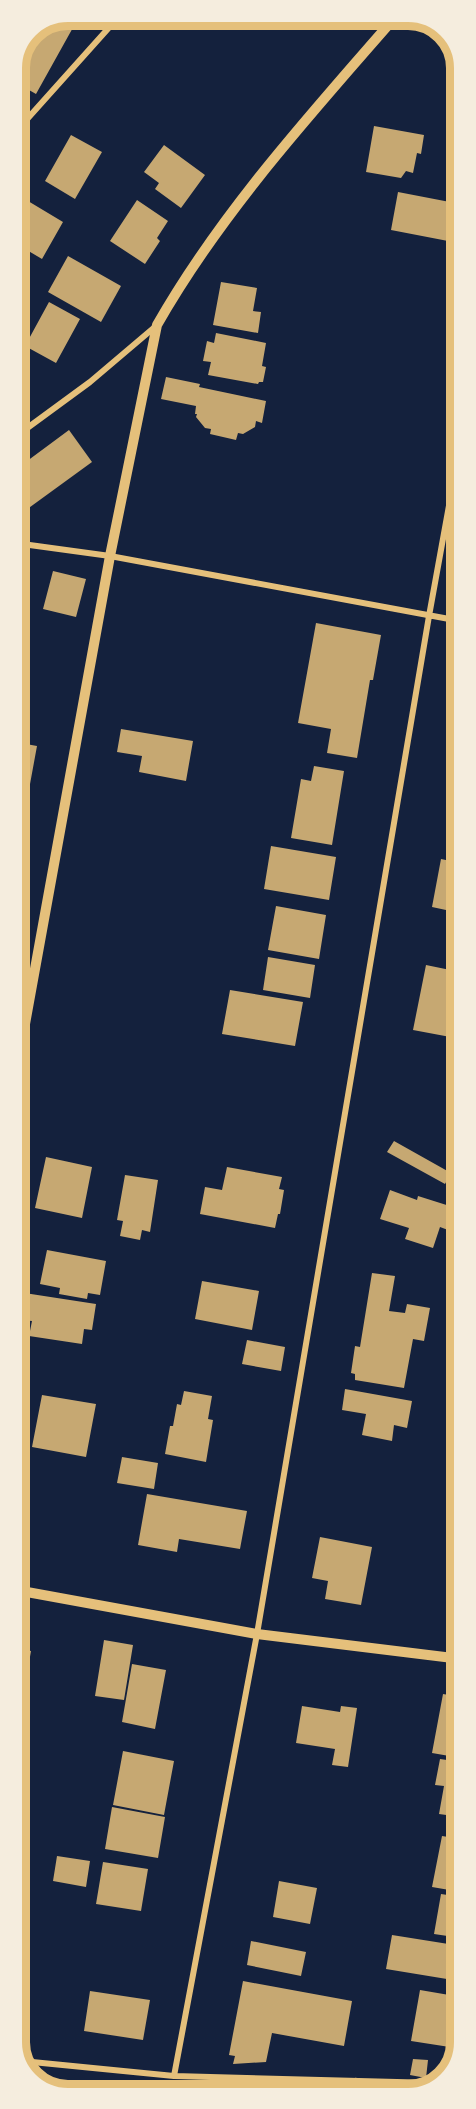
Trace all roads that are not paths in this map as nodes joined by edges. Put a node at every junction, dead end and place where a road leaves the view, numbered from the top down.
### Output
1 (111, 25) edge
2 (388, 26) edge
3 (25, 117) edge
4 (157, 325) junction
5 (25, 430) edge
6 (450, 500) edge
7 (25, 544) edge
8 (111, 556) junction
9 (429, 616) junction
10 (450, 619) edge
11 (25, 1025) edge
12 (25, 1592) edge
13 (257, 1634) junction
14 (450, 1658) edge
15 (31, 2062) edge
16 (174, 2076) junction
17 (356, 2081) junction
18 (417, 2083) edge
19 (354, 2084) edge

1 - 3 street
2 - 4 street
4 - 5 street
4 - 8 street
6 - 9 street
7 - 8 street
8 - 9 street
8 - 11 street
9 - 10 street
9 - 13 street
12 - 13 street
13 - 14 street
13 - 16 street
15 - 16 street
16 - 17 street
17 - 18 street
17 - 19 street

